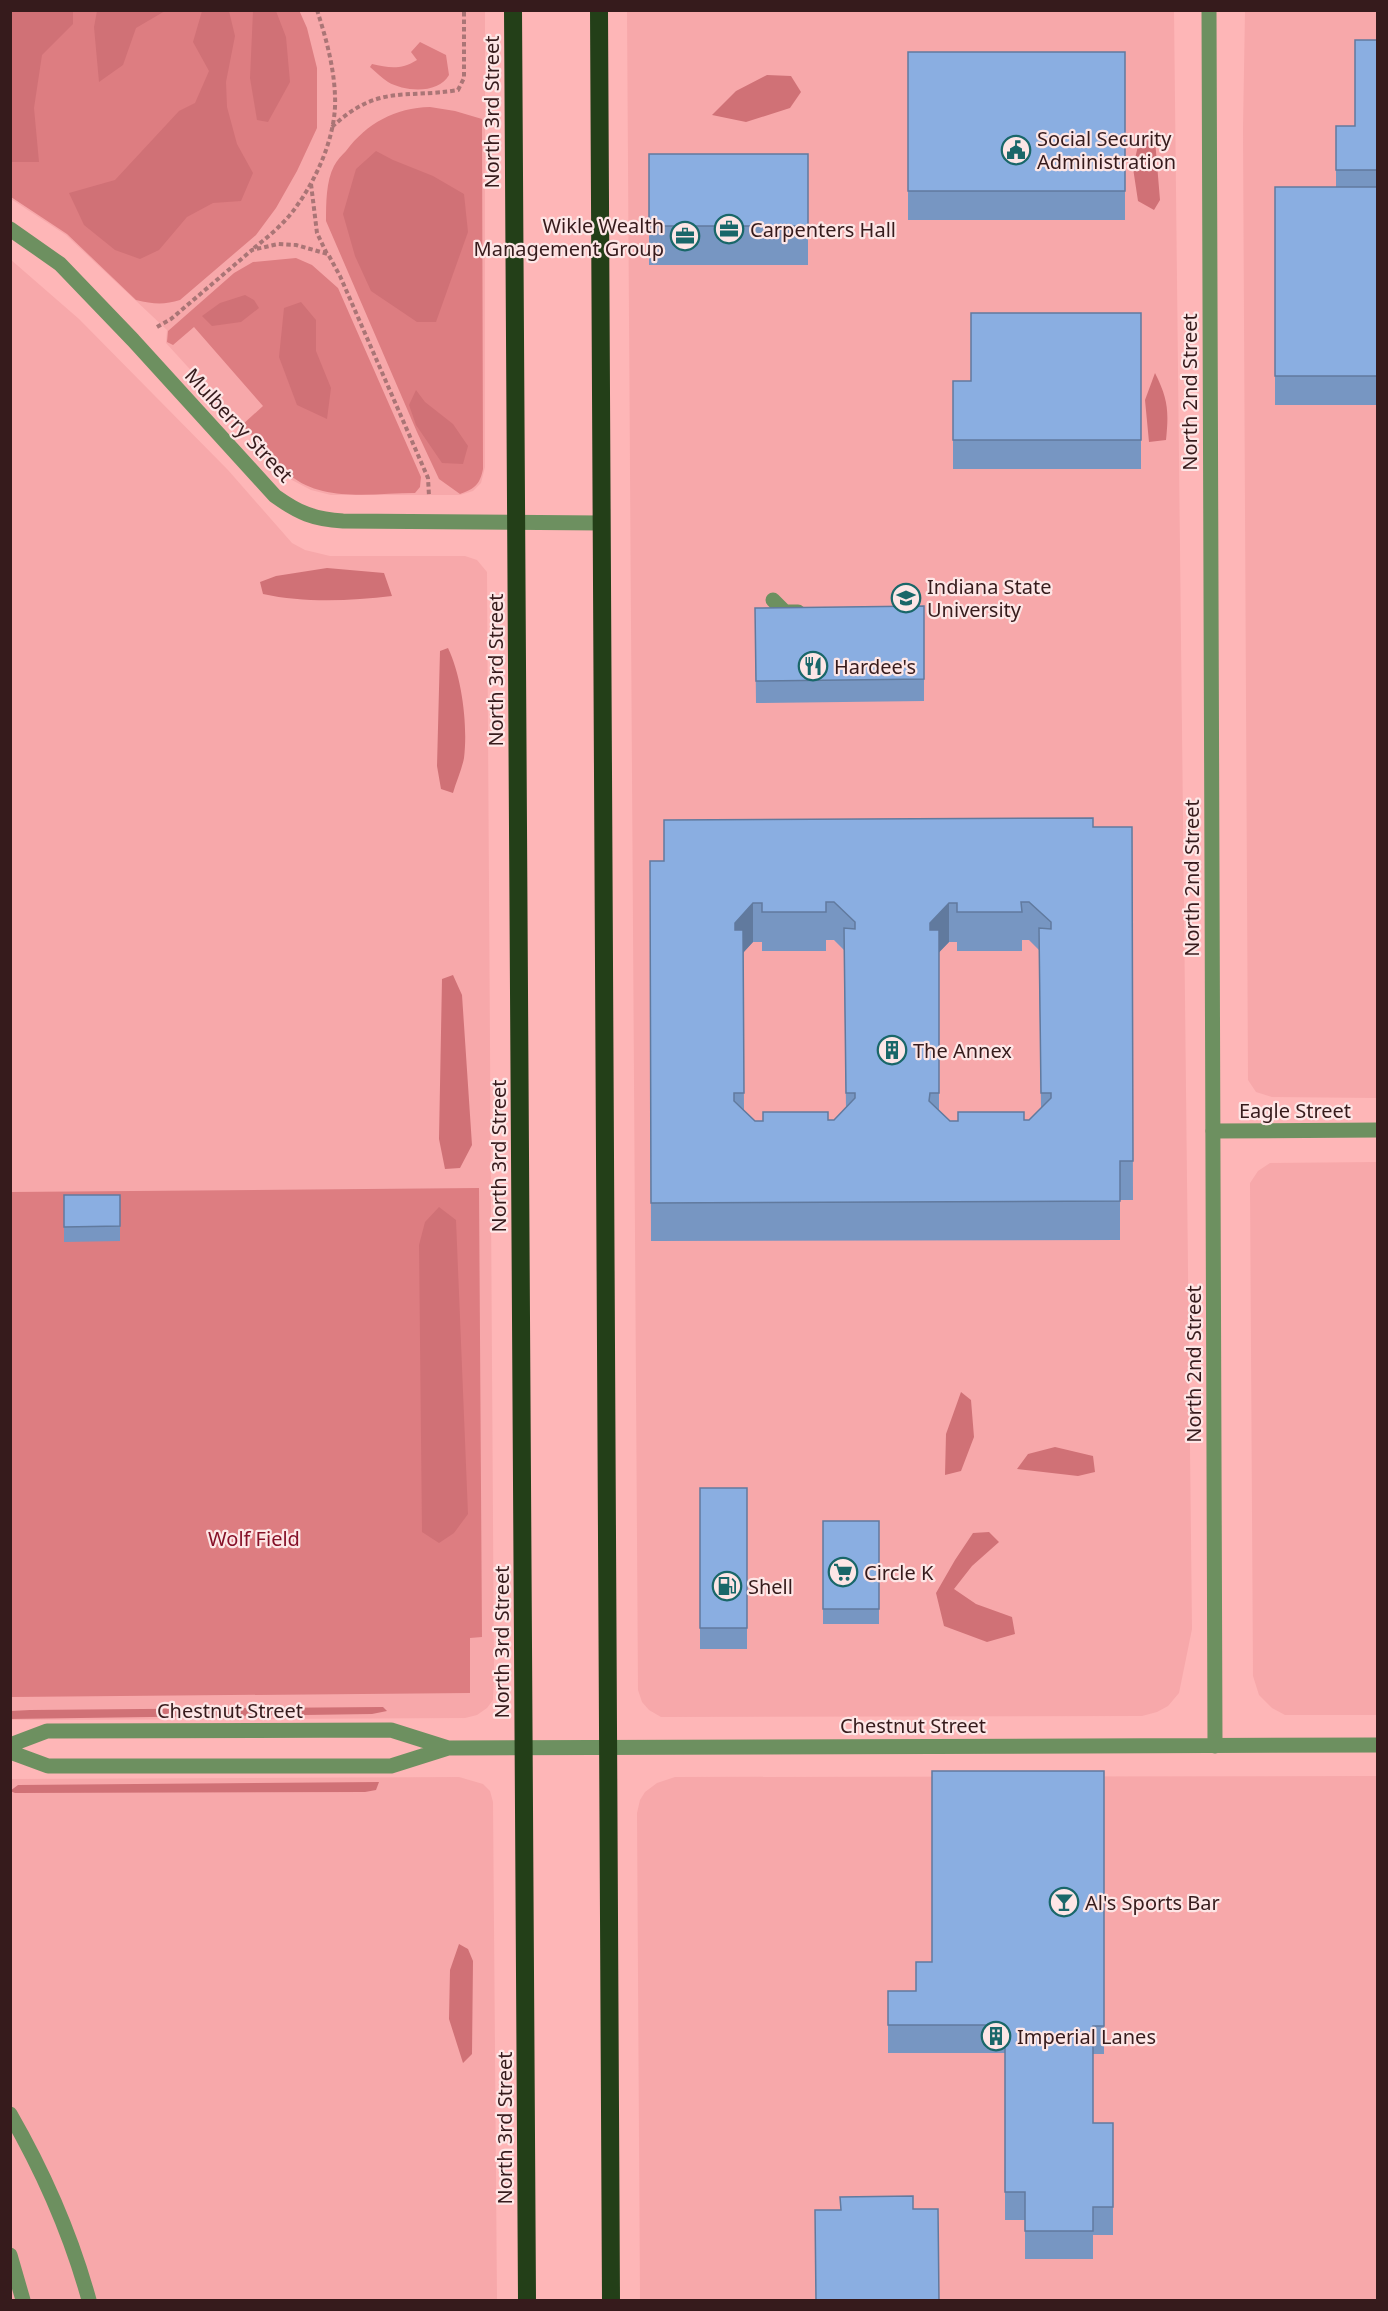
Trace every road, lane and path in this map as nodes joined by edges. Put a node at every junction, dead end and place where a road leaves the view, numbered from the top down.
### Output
1 (317, 10) edge
2 (464, 10) edge
3 (513, 10) edge
4 (599, 10) edge
5 (1209, 10) edge
6 (332, 127) junction
7 (311, 184) junction
8 (10, 229) edge
9 (252, 249) junction
10 (328, 254) junction
11 (133, 340) junction
12 (430, 522) junction
13 (516, 523) junction
14 (601, 523) junction
15 (773, 600) dead end
16 (808, 612) edge
17 (1377, 1130) edge
18 (1213, 1131) junction
19 (10, 1745) edge
20 (1377, 1745) edge
21 (1215, 1746) junction
22 (608, 1747) junction
23 (448, 1748) junction
24 (524, 1748) junction
25 (10, 1752) edge
26 (10, 2114) edge
27 (10, 2255) edge
28 (23, 2301) edge
29 (89, 2301) edge
30 (528, 2301) edge
31 (611, 2301) edge

1 - 6 path
2 - 6 path
3 - 13 highway, North 3rd Street
4 - 14 highway
5 - 18 street, North 2nd Street
6 - 7 path
7 - 9 path
7 - 10 path
8 - 11 street, Mulberry Street
9 - 10 path
9 - 11 path
10 - 12 path
11 - 12 street, Mulberry Street
12 - 13 street, Mulberry Street
13 - 14 street, Mulberry Street
13 - 24 highway, North 3rd Street
14 - 22 highway
15 - 16 street
17 - 18 street, Eagle Street
18 - 21 street, North 2nd Street
19 - 23 street, Chestnut Street
20 - 21 street, Chestnut Street
21 - 22 street, Chestnut Street
22 - 24 street, Chestnut Street
22 - 31 highway
23 - 24 street, Chestnut Street
23 - 25 street, Chestnut Street
24 - 30 highway, North 3rd Street
26 - 29 street
27 - 28 street

